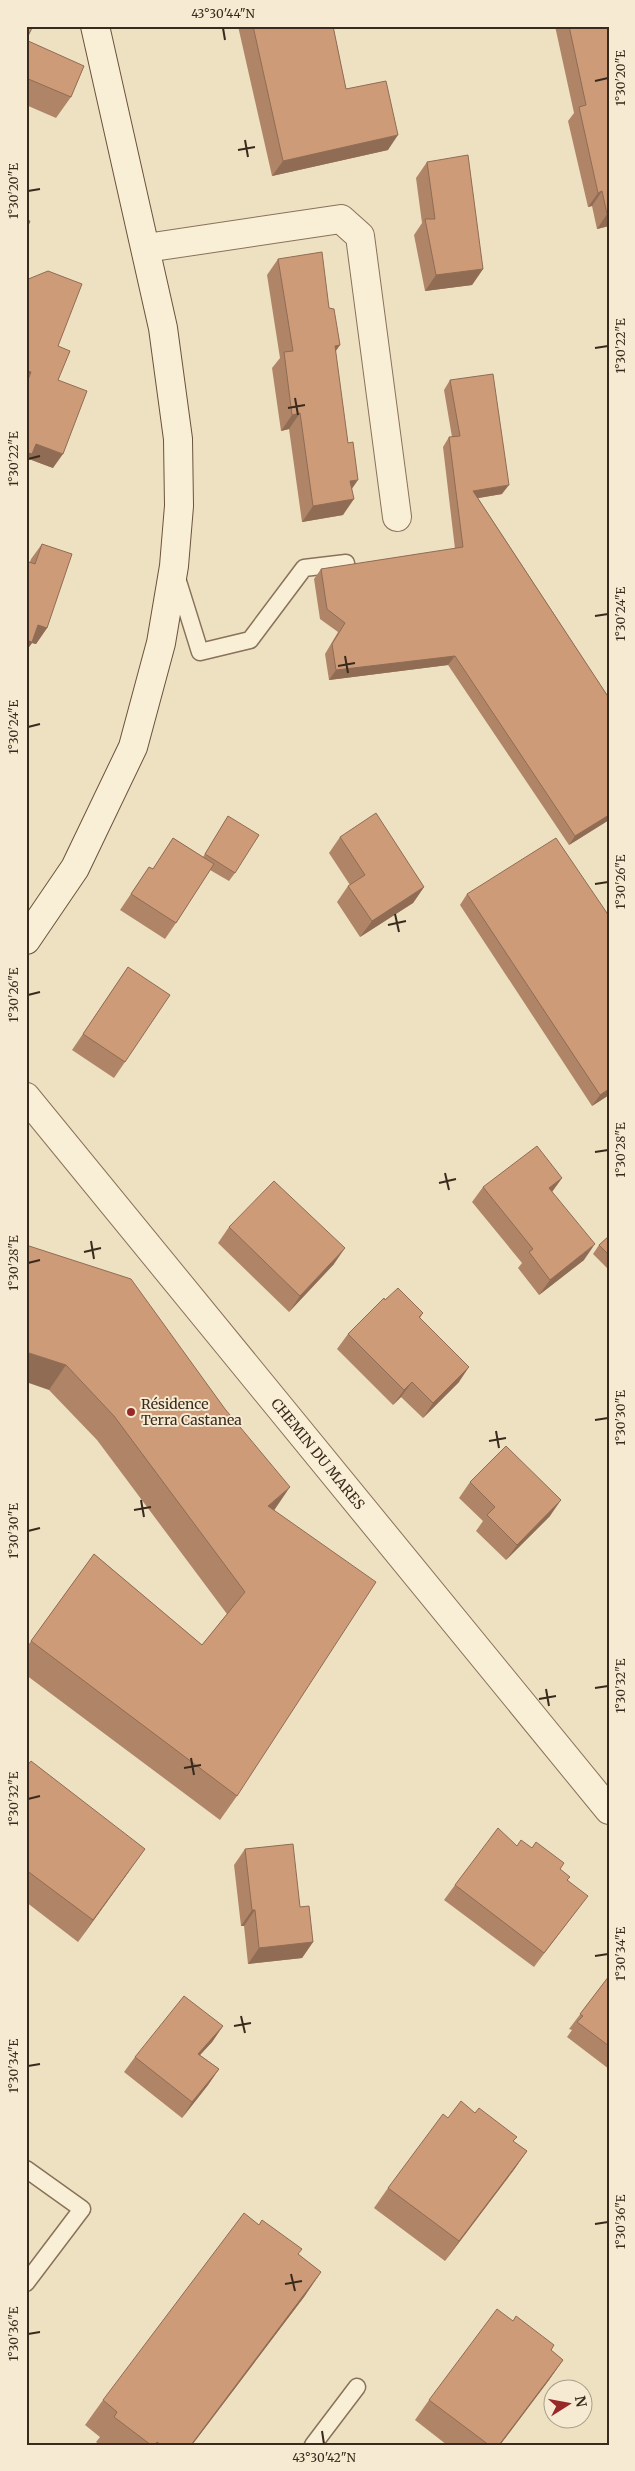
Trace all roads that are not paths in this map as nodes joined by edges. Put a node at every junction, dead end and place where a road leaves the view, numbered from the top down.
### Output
1 (95, 26) edge
2 (146, 248) junction
3 (397, 517) dead end
4 (346, 563) edge
5 (174, 566) junction
6 (26, 940) edge
7 (26, 1097) edge
8 (609, 1810) edge
9 (26, 2169) edge
10 (26, 2283) edge
11 (357, 2387) dead end
12 (313, 2445) edge

1 - 2 street
2 - 3 street
2 - 5 street
4 - 5 lane
5 - 6 street
7 - 8 street, CHEMIN DU MARES
9 - 10 lane
11 - 12 lane

